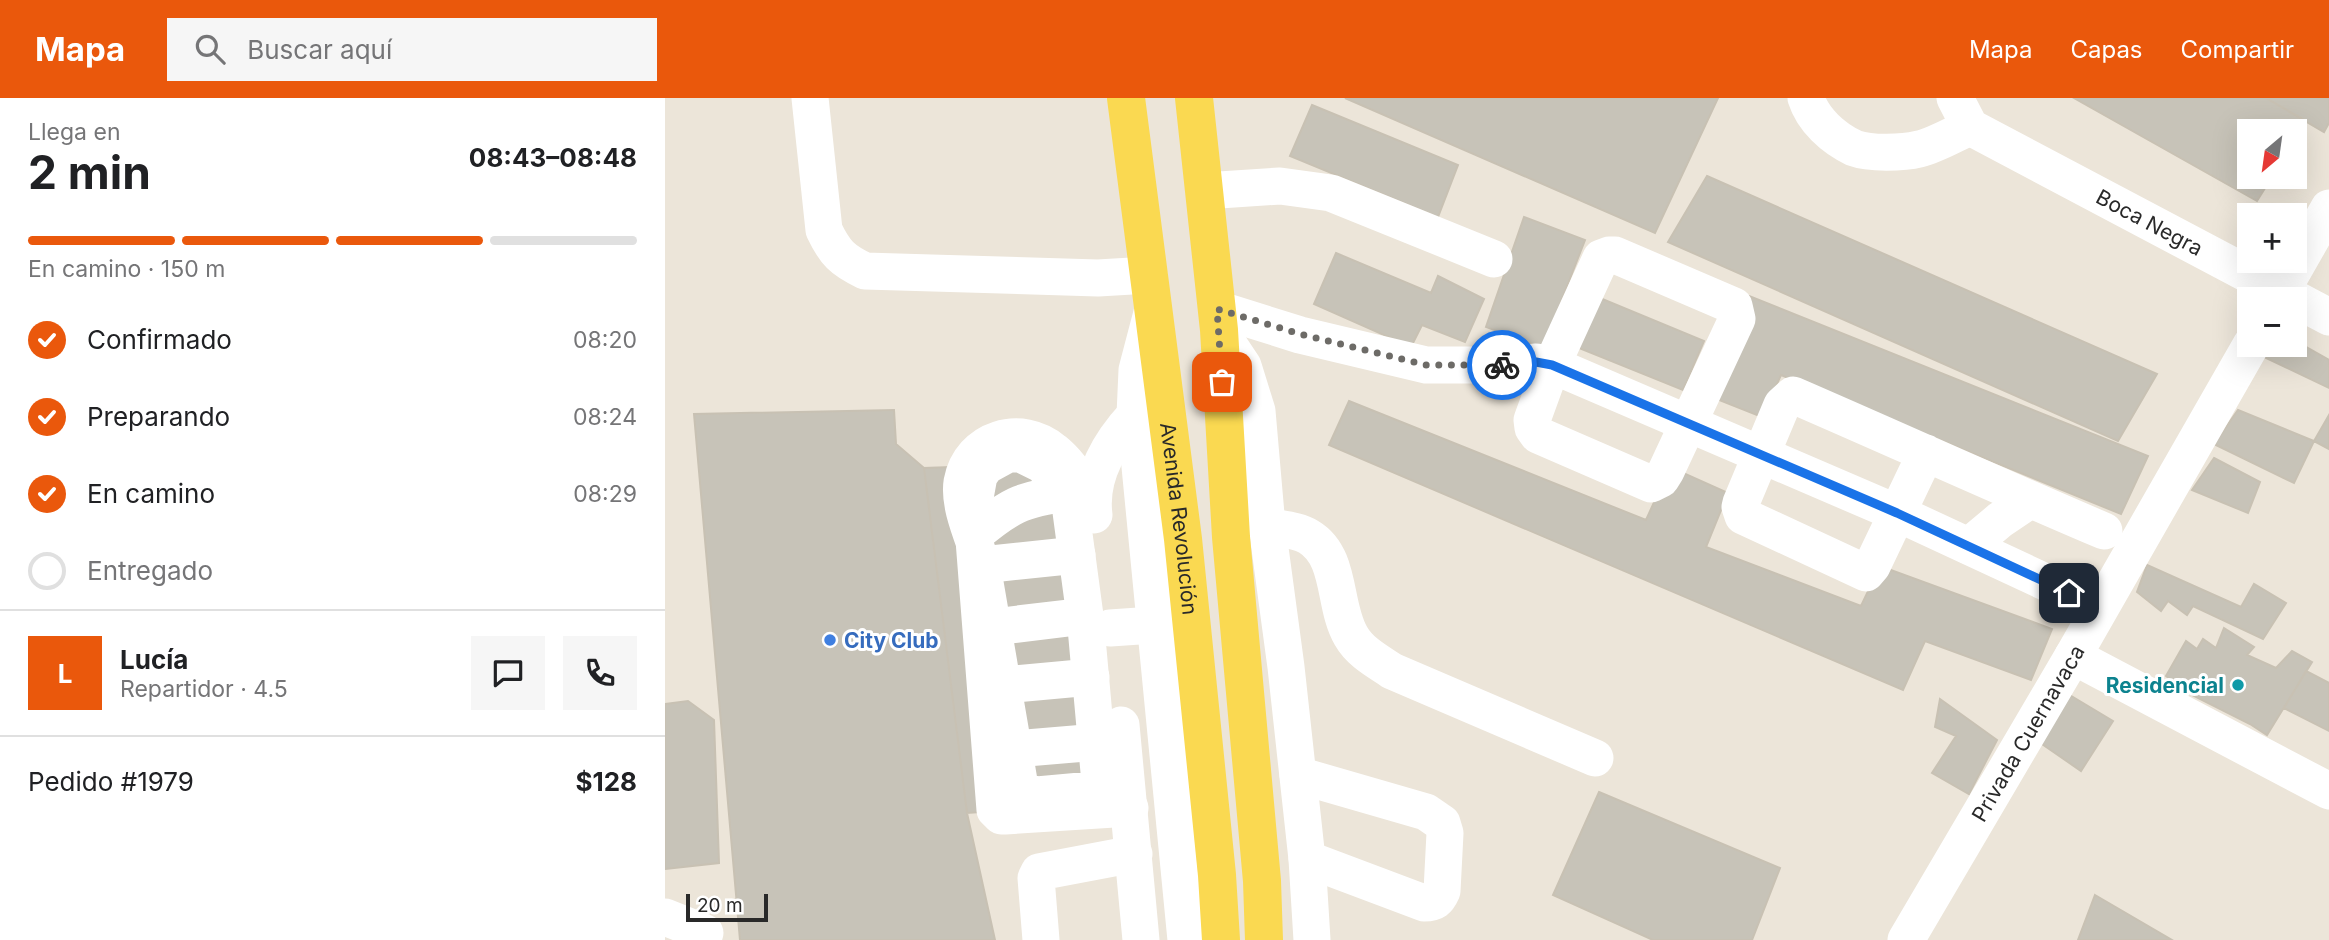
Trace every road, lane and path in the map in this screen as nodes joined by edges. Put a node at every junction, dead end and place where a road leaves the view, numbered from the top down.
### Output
1 (810, 98) edge
2 (1126, 98) edge
3 (1194, 98) edge
4 (1806, 98) edge
5 (1962, 113) edge
6 (1205, 191) junction
7 (2329, 208) edge
8 (1493, 259) dead end
9 (2265, 287) edge
10 (2284, 287) edge
11 (1151, 291) junction
12 (2307, 307) edge
13 (2329, 317) edge
14 (1218, 319) junction
15 (2244, 357) edge
16 (1552, 365) junction
17 (1135, 415) junction
18 (1688, 422) junction
19 (1926, 453) junction
20 (1762, 455) junction
21 (1079, 490) junction
22 (2030, 500) junction
23 (1897, 513) junction
24 (1267, 526) junction
25 (2104, 531) dead end
26 (976, 538) junction
27 (1969, 547) junction
28 (1077, 555) junction
29 (2069, 593) dead end
30 (1097, 622) junction
31 (1154, 625) junction
32 (993, 627) junction
33 (2073, 656) junction
34 (1091, 677) junction
35 (1003, 685) junction
36 (1098, 742) junction
37 (1014, 748) junction
38 (1594, 758) dead end
39 (1298, 775) junction
40 (2329, 791) edge
41 (1130, 808) junction
42 (1134, 854) junction
43 (1307, 859) junction
44 (665, 917) edge
45 (705, 933) dead end
46 (1041, 940) edge
47 (1141, 940) edge
48 (1186, 940) edge
49 (1221, 940) edge
50 (1264, 940) edge
51 (1312, 940) edge
52 (1906, 940) edge

1 - 11 street
2 - 11 main road, Avenida Revolución
3 - 6 main road
4 - 5 street, Boca Negra
5 - 9 street, Boca Negra
6 - 8 street
6 - 14 main road
7 - 10 street
11 - 17 street
11 - 49 main road, Avenida Revolución
12 - 13 street, Boca Negra
14 - 16 street
14 - 24 street
14 - 50 main road
15 - 33 street, Privada Cuernavaca
16 - 18 street
16 - 18 street
16 - 18 street
17 - 21 street
17 - 31 street
18 - 20 street
19 - 20 street
19 - 22 street
19 - 23 street
20 - 23 street
20 - 23 street
21 - 26 street
21 - 26 street
21 - 28 street
21 - 30 street
22 - 25 street
22 - 27 street
23 - 27 street
24 - 38 street
24 - 39 street
26 - 28 street
26 - 32 street
26 - 41 street
27 - 29 street
28 - 30 street
30 - 31 street
30 - 32 street
30 - 34 street
30 - 41 street
31 - 48 street
32 - 35 street
33 - 40 street
33 - 52 street, Privada Cuernavaca
34 - 35 street
34 - 36 street
35 - 37 street
36 - 37 street
36 - 37 street
39 - 43 street
39 - 43 street
41 - 42 street
42 - 46 street
42 - 47 street
43 - 51 street
44 - 45 street

